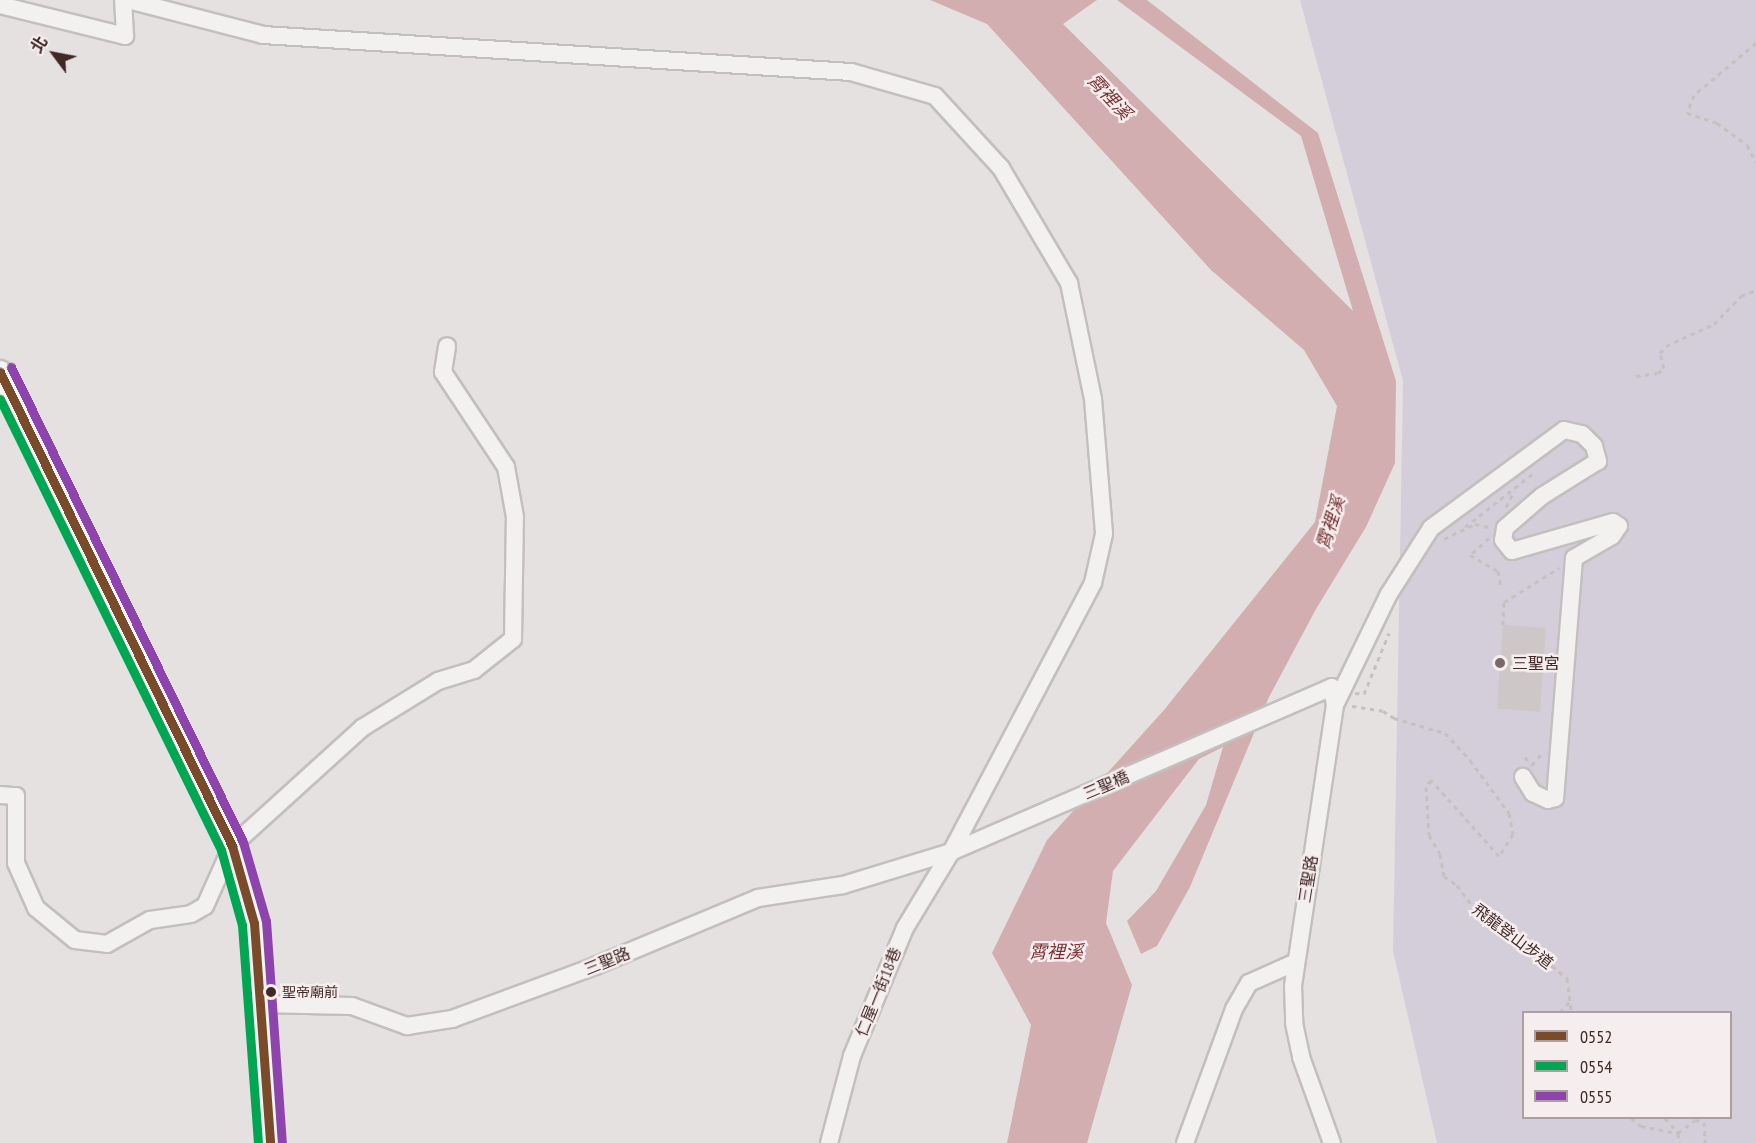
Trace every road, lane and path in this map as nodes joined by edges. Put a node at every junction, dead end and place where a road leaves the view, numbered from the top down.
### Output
1 (123, 0) edge
2 (128, 0) edge
3 (0, 5) edge
4 (1756, 43) edge
5 (1756, 162) edge
6 (1756, 290) edge
7 (447, 346) dead end
8 (0, 372) edge
9 (1636, 376) dead end
10 (1437, 544) dead end
11 (1574, 558) junction
12 (1501, 588) dead end
13 (1393, 623) dead end
14 (1503, 625) dead end
15 (1341, 695) junction
16 (1523, 777) dead end
17 (0, 795) edge
18 (232, 846) junction
19 (951, 852) junction
20 (1294, 963) junction
21 (1570, 1001) junction
22 (260, 1004) junction
23 (1561, 1011) edge
24 (1571, 1011) edge
25 (1632, 1119) edge
26 (1666, 1119) edge
27 (1678, 1133) junction
28 (270, 1143) edge
29 (829, 1143) edge
30 (1185, 1143) edge
31 (1332, 1143) edge
32 (1679, 1143) edge
33 (1704, 1143) edge

1 - 3 street
2 - 19 street, 仁屋一街18巷
4 - 5 path
6 - 9 path
7 - 18 street
8 - 18 main road
10 - 12 path
11 - 14 path
11 - 15 street, 三聖路
11 - 16 street
13 - 15 path
15 - 19 street, 三聖橋
15 - 20 street, 三聖路
15 - 21 path, 飛龍登山步道
17 - 18 street
18 - 22 main road
19 - 22 street, 三聖路
19 - 29 street, 仁屋一街18巷
20 - 30 street
20 - 31 street, 三聖路
21 - 23 path
21 - 24 path, 飛龍登山步道
22 - 28 main road
25 - 27 path
26 - 27 path
27 - 32 path
27 - 33 path

